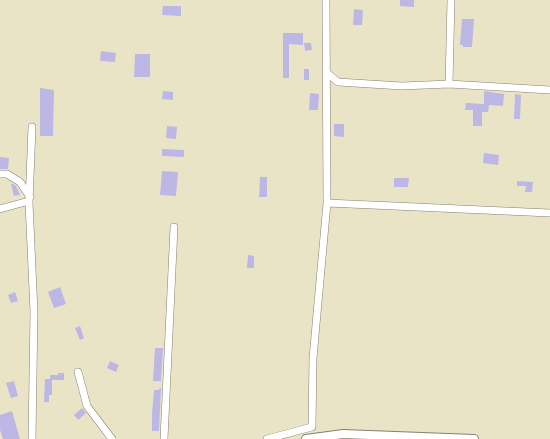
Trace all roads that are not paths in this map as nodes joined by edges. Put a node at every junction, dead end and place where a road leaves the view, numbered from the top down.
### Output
1 (326, 0) edge
2 (451, 0) edge
3 (327, 73) junction
4 (449, 84) junction
5 (550, 90) edge
6 (32, 127) dead end
7 (0, 174) edge
8 (30, 199) junction
9 (328, 203) junction
10 (0, 209) edge
11 (550, 213) edge
12 (174, 227) dead end
13 (78, 372) dead end
14 (32, 439) edge
15 (112, 439) edge
16 (164, 439) edge
17 (267, 439) edge
18 (306, 439) edge
19 (474, 439) edge

1 - 3 street
2 - 4 street
3 - 4 street
3 - 9 street
4 - 5 street
6 - 8 street
7 - 8 street
8 - 10 street
8 - 14 street
9 - 11 street
9 - 17 street
12 - 16 street
13 - 15 street
18 - 19 street

